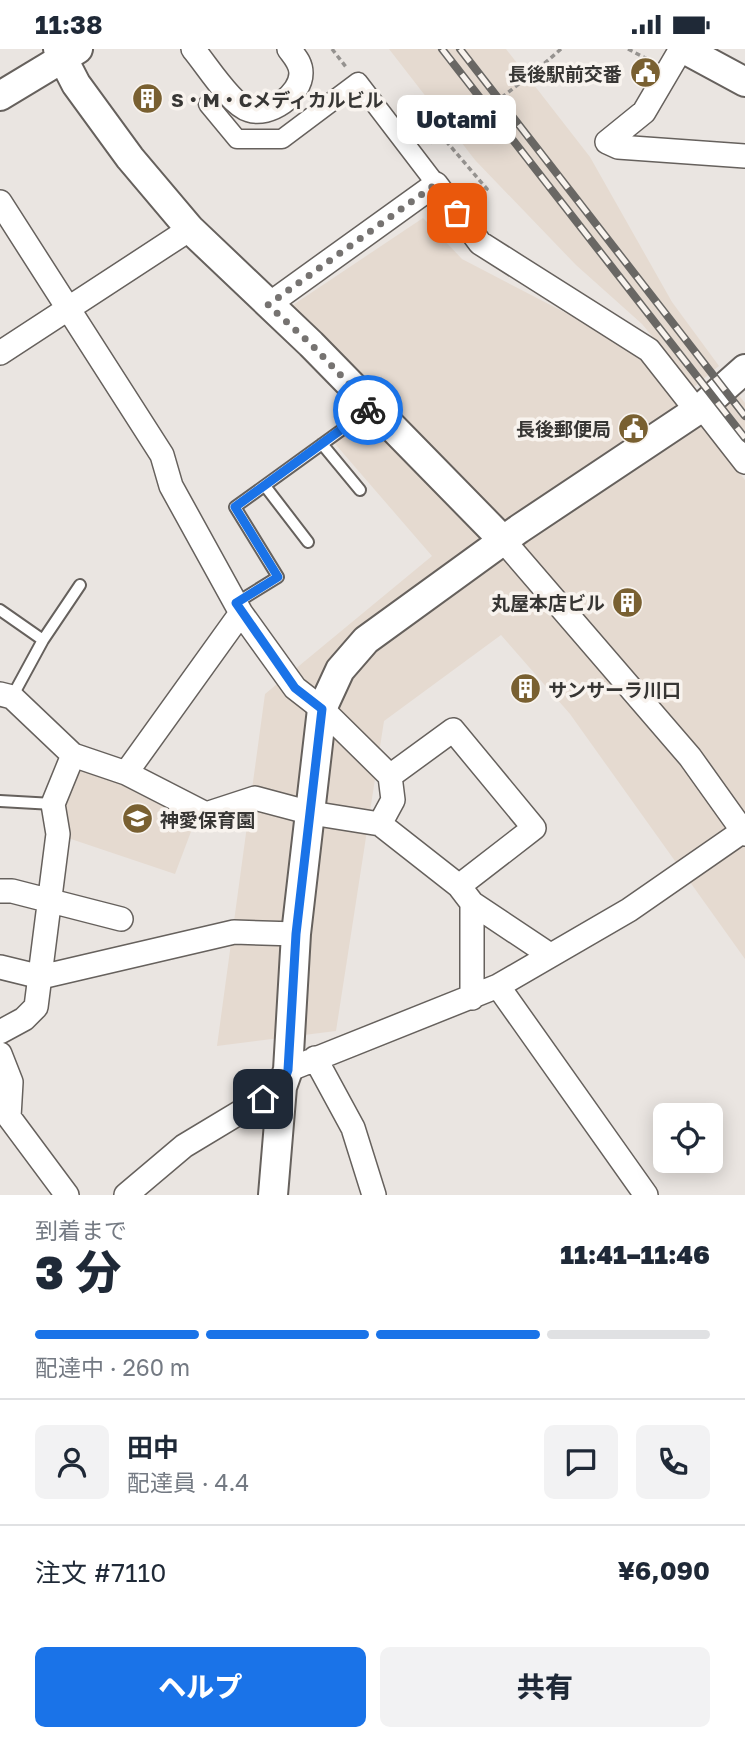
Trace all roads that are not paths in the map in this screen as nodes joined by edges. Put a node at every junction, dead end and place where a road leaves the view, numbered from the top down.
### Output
1 (194, 49) edge
2 (289, 49) edge
3 (682, 49) edge
4 (66, 52) edge
5 (745, 82) edge
6 (0, 96) edge
7 (208, 104) dead end
8 (745, 156) edge
9 (436, 184) junction
10 (0, 202) edge
11 (190, 229) junction
12 (268, 305) junction
13 (66, 309) junction
14 (0, 353) edge
15 (745, 369) edge
16 (372, 408) junction
17 (699, 409) junction
18 (322, 444) junction
19 (745, 462) edge
20 (265, 486) junction
21 (360, 490) dead end
22 (503, 540) junction
23 (308, 542) dead end
24 (80, 585) dead end
25 (238, 608) junction
26 (0, 610) edge
27 (44, 640) junction
28 (6, 695) edge
29 (322, 709) junction
30 (73, 755) junction
31 (126, 773) junction
32 (390, 776) junction
33 (0, 801) edge
34 (54, 804) junction
35 (311, 813) junction
36 (380, 824) junction
37 (744, 832) edge
38 (0, 891) edge
39 (466, 895) junction
40 (48, 901) junction
41 (121, 919) dead end
42 (296, 934) junction
43 (550, 955) junction
44 (0, 967) edge
45 (41, 977) junction
46 (498, 986) junction
47 (472, 998) junction
48 (0, 1032) edge
49 (0, 1054) edge
50 (316, 1058) junction
51 (285, 1078) junction
52 (67, 1195) edge
53 (126, 1195) edge
54 (273, 1195) edge
55 (374, 1195) edge
56 (646, 1195) edge

1 - 2 street
3 - 5 street
3 - 8 street
4 - 6 street
4 - 11 street
7 - 9 street
9 - 12 street
9 - 17 street
10 - 13 street
11 - 12 street
11 - 13 street
12 - 16 street
13 - 14 street
13 - 25 street
15 - 17 street
16 - 18 lane
16 - 22 street
17 - 19 street
17 - 22 street
18 - 20 lane
18 - 21 lane
20 - 23 lane
20 - 25 lane
22 - 29 street
22 - 37 street
24 - 27 lane
25 - 29 street
25 - 31 street
26 - 27 lane
27 - 28 lane
28 - 30 street
29 - 32 street
29 - 35 street
30 - 31 street
30 - 34 street
31 - 35 street
32 - 36 street
32 - 39 street
33 - 34 lane
34 - 40 street
35 - 36 street
35 - 42 street
36 - 39 street
37 - 43 street
38 - 40 street
39 - 43 street
39 - 47 street
40 - 41 street
40 - 45 street
42 - 45 street
42 - 51 street
43 - 46 street
44 - 45 street
45 - 48 street
46 - 47 street
46 - 56 street
47 - 50 street
49 - 52 street
50 - 51 street
50 - 55 street
51 - 53 street
51 - 54 street

